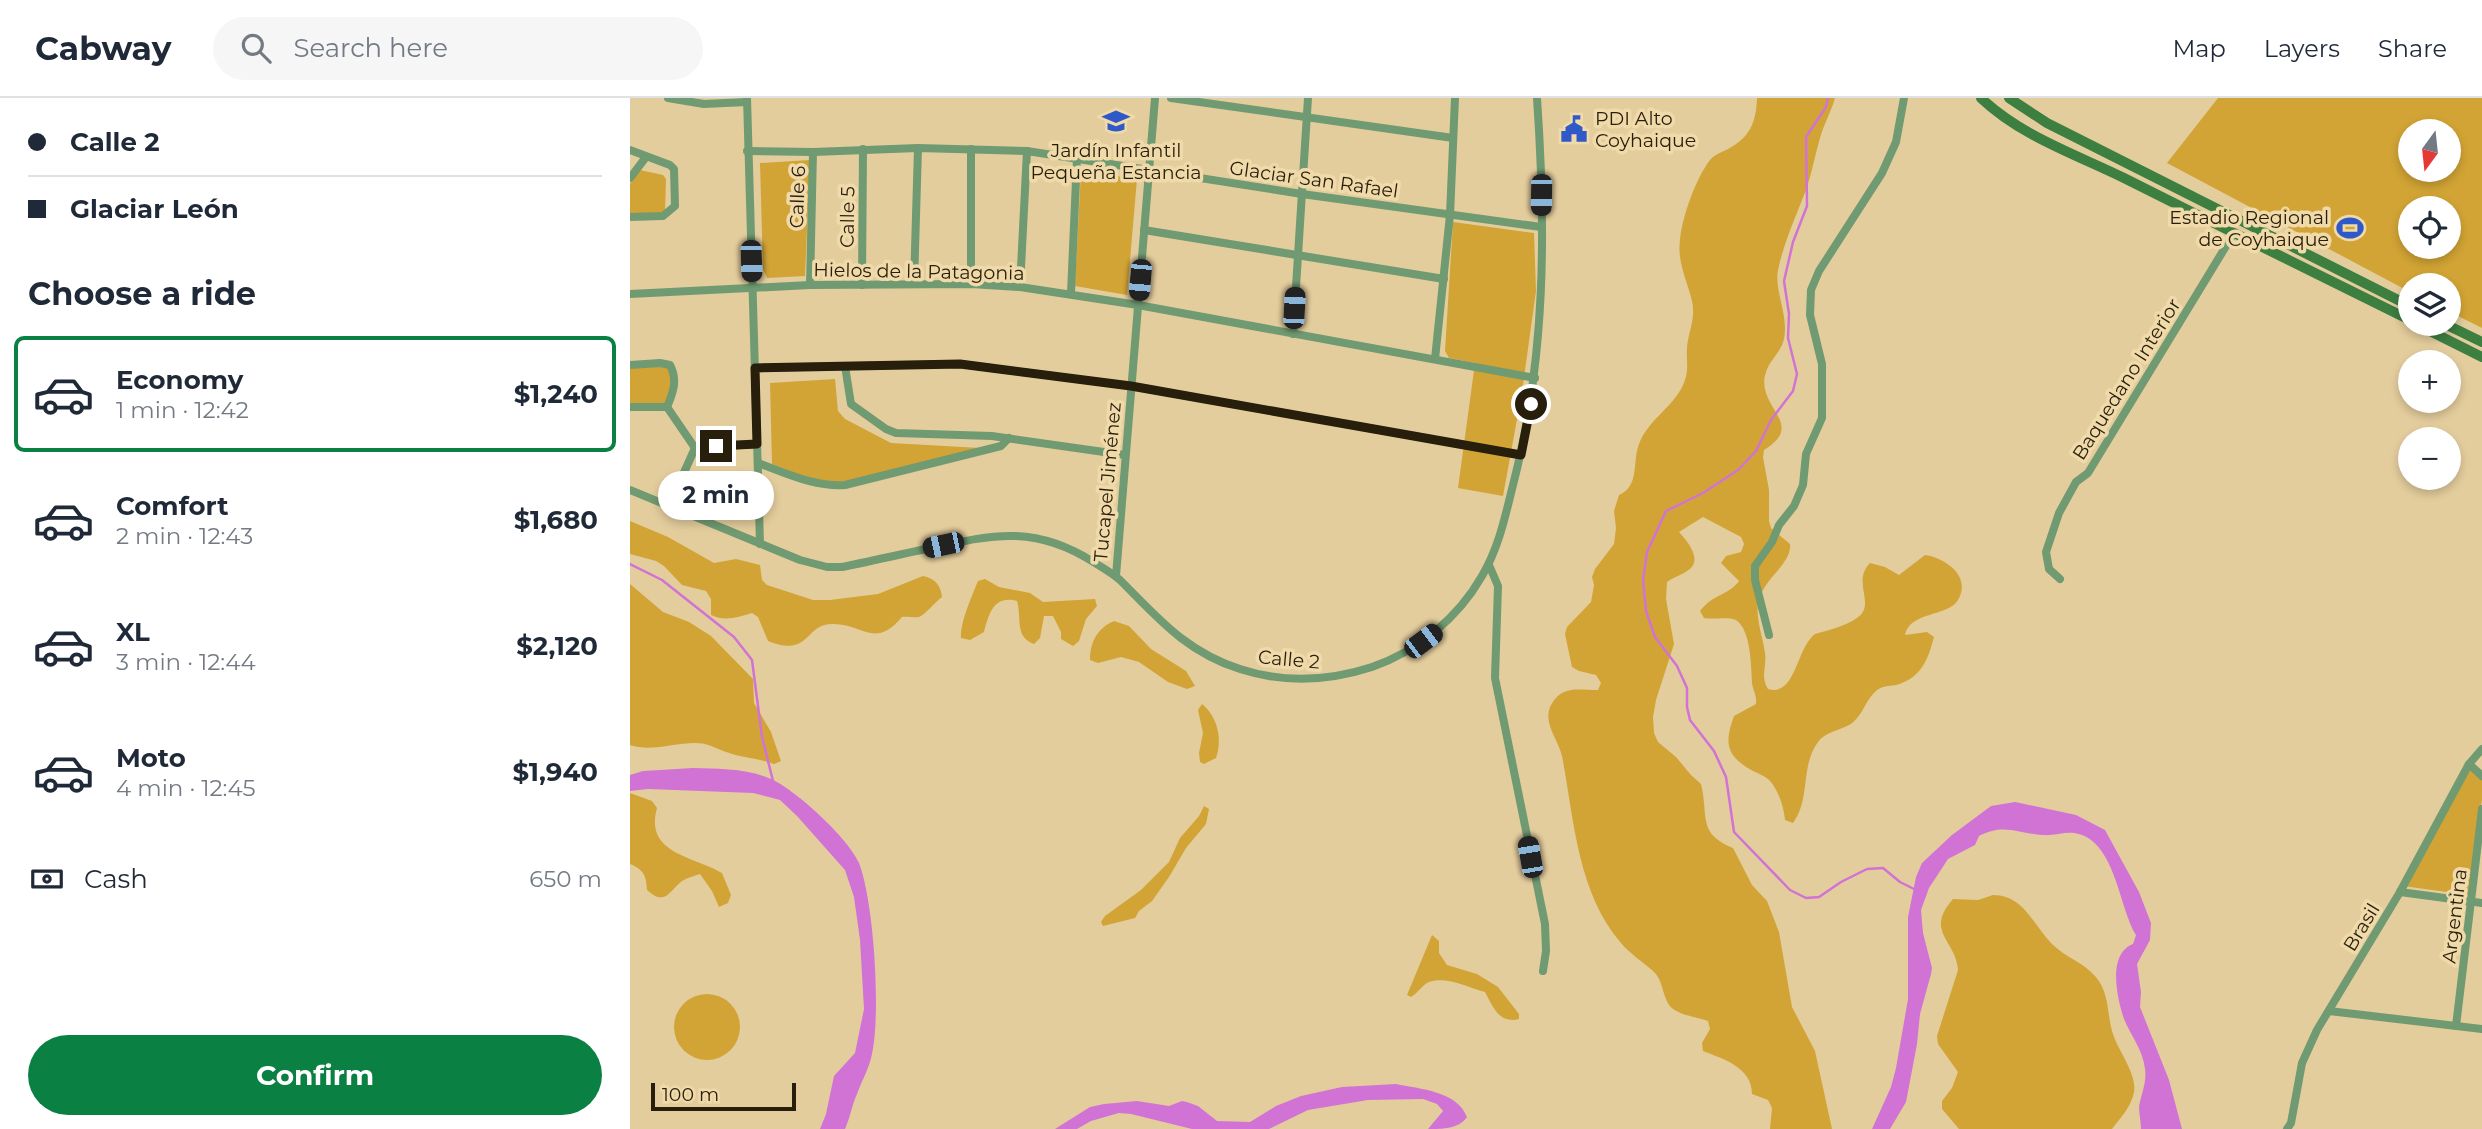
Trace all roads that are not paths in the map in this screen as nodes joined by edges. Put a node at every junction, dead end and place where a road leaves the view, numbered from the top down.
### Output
1 (668, 98) edge
2 (1155, 98) edge
3 (1171, 98) edge
4 (1308, 98) edge
5 (1455, 98) edge
6 (1537, 98) edge
7 (1904, 98) edge
8 (1981, 98) edge
9 (2009, 98) edge
10 (747, 100) edge
11 (1306, 117) junction
12 (1453, 138) junction
13 (918, 148) junction
14 (863, 149) junction
15 (971, 149) junction
16 (630, 150) edge
17 (747, 151) junction
18 (1027, 151) junction
19 (813, 152) junction
20 (646, 158) junction
21 (1077, 158) junction
22 (1149, 170) junction
23 (630, 178) edge
24 (1302, 194) junction
25 (1450, 215) junction
26 (630, 217) edge
27 (1541, 227) junction
28 (1144, 230) junction
29 (2234, 233) junction
30 (1298, 255) junction
31 (1444, 279) junction
32 (914, 284) junction
33 (971, 284) junction
34 (810, 285) junction
35 (862, 285) junction
36 (1020, 287) junction
37 (752, 288) junction
38 (1071, 293) junction
39 (630, 294) edge
40 (2398, 300) edge
41 (1138, 305) junction
42 (2398, 314) edge
43 (2461, 332) edge
44 (1293, 334) junction
45 (2440, 336) edge
46 (2482, 342) edge
47 (2482, 357) edge
48 (1435, 359) junction
49 (630, 365) edge
50 (845, 366) junction
51 (755, 368) junction
52 (1535, 378) junction
53 (1131, 386) junction
54 (630, 407) edge
55 (667, 407) junction
56 (1009, 438) junction
57 (757, 444) junction
58 (695, 448) junction
59 (1521, 455) junction
60 (1125, 456) junction
61 (758, 463) junction
62 (630, 490) edge
63 (669, 506) junction
64 (760, 544) junction
65 (1489, 565) junction
66 (1115, 576) junction
67 (2060, 579) dead end
68 (1769, 635) dead end
69 (2482, 749) edge
70 (2469, 764) junction
71 (2482, 776) edge
72 (2482, 809) edge
73 (2400, 892) junction
74 (2472, 901) junction
75 (2482, 903) edge
76 (1544, 971) dead end
77 (2329, 1011) junction
78 (2456, 1026) junction
79 (2482, 1030) edge
80 (2287, 1129) edge

1 - 10 street
2 - 22 street, Tucapel Jiménez
3 - 11 street
4 - 11 street
5 - 12 street
6 - 27 street, Calle 2
7 - 68 street
8 - 29 main road
9 - 40 main road
10 - 17 street
11 - 12 street
11 - 24 street
12 - 25 street
13 - 14 street, Glaciar San Rafael
13 - 15 street, Glaciar San Rafael
13 - 32 street
14 - 19 street, Glaciar San Rafael
14 - 35 street, Calle 5
15 - 18 street, Glaciar San Rafael
15 - 33 street
16 - 20 street
17 - 19 street, Glaciar San Rafael
17 - 37 street
18 - 21 street, Glaciar San Rafael
18 - 36 street
19 - 34 street, Calle 6
20 - 23 street
20 - 26 street
21 - 22 street, Glaciar San Rafael
21 - 38 street
22 - 24 street, Glaciar San Rafael
22 - 28 street, Tucapel Jiménez
24 - 25 street, Glaciar San Rafael
24 - 30 street
25 - 27 street, Glaciar San Rafael
25 - 31 street
27 - 52 street, Calle 2
28 - 30 street
28 - 41 street, Tucapel Jiménez
29 - 42 main road
29 - 67 street, Baquedano Interior
30 - 31 street
30 - 44 street
31 - 48 street
32 - 33 street, Hielos de la Patagonia
32 - 35 street, Hielos de la Patagonia
33 - 36 street, Hielos de la Patagonia
34 - 35 street, Hielos de la Patagonia
34 - 37 street, Hielos de la Patagonia
36 - 38 street, Hielos de la Patagonia
37 - 39 street, Hielos de la Patagonia
37 - 51 street
38 - 41 street, Hielos de la Patagonia
41 - 44 street, Hielos de la Patagonia
41 - 53 street, Tucapel Jiménez
43 - 46 main road
44 - 48 street, Hielos de la Patagonia
45 - 47 main road
48 - 52 street, Hielos de la Patagonia
49 - 55 street
50 - 51 street
50 - 53 street
50 - 56 street
51 - 57 street
52 - 59 street, Calle 2
53 - 59 street
53 - 60 street, Tucapel Jiménez
54 - 55 street
55 - 58 street
56 - 60 street
56 - 61 street
57 - 58 street
57 - 61 street
58 - 63 street
59 - 65 street, Calle 2
60 - 66 street, Tucapel Jiménez
61 - 64 street
62 - 63 street, Calle 2
63 - 64 street, Calle 2
64 - 66 street, Calle 2
65 - 66 street, Calle 2
65 - 76 street
69 - 70 street, Brasil
70 - 71 street
70 - 73 street, Brasil
72 - 74 street, Argentina
73 - 74 street
73 - 77 street, Brasil
74 - 75 street
74 - 78 street, Argentina
77 - 78 street
77 - 80 street, Brasil
78 - 79 street

